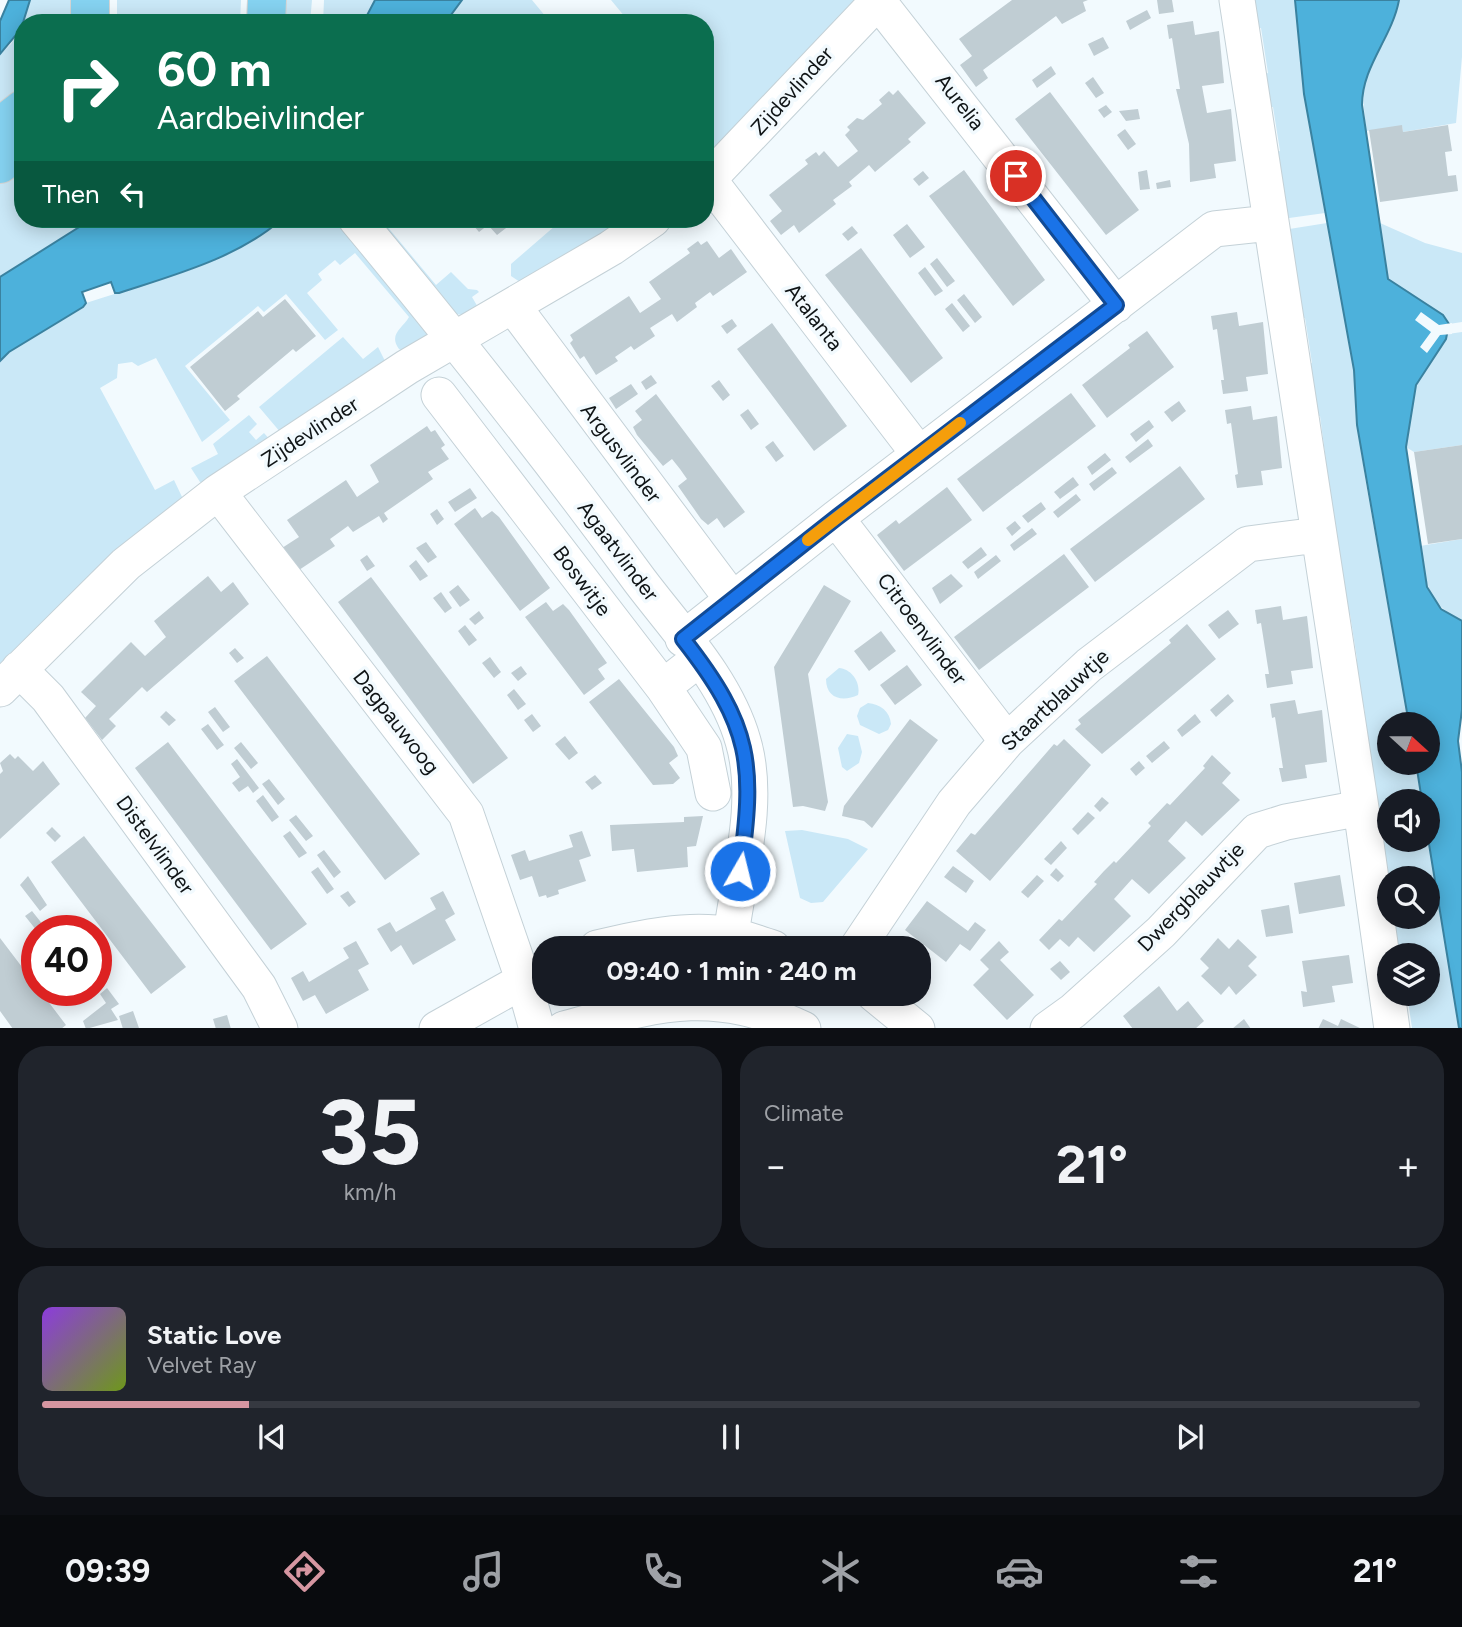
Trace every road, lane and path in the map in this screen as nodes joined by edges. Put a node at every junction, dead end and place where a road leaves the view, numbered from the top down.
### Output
1 (879, 0) edge
2 (1237, 0) edge
3 (14, 116) edge
4 (0, 127) edge
5 (14, 153) edge
6 (0, 164) edge
7 (714, 174) edge
8 (714, 190) edge
9 (1270, 223) junction
10 (363, 228) edge
11 (639, 228) edge
12 (1116, 305) junction
13 (513, 306) junction
14 (455, 339) junction
15 (439, 395) dead end
16 (541, 447) junction
17 (919, 454) junction
18 (502, 475) junction
19 (218, 492) junction
20 (836, 518) junction
21 (1321, 550) junction
22 (732, 599) junction
23 (691, 649) junction
24 (10, 679) edge
25 (663, 687) junction
26 (1007, 741) junction
27 (713, 793) dead end
28 (1361, 808) junction
29 (731, 935) junction
30 (659, 936) edge
31 (734, 936) edge
32 (865, 936) edge
33 (532, 969) edge
34 (532, 975) edge
35 (536, 1006) edge
36 (890, 1006) edge
37 (280, 1028) edge
38 (437, 1028) edge
39 (537, 1028) edge
40 (564, 1028) edge
41 (803, 1028) edge
42 (918, 1028) edge
43 (1048, 1028) edge
44 (1392, 1028) edge

1 - 7 street, Zijdevlinder
1 - 12 street, Aurelia
2 - 9 street
3 - 4 main road
5 - 6 main road
8 - 17 street, Atalanta
9 - 12 street
9 - 21 street
10 - 14 street, Agaatvlinder
11 - 13 street, Zijdevlinder
12 - 17 street
13 - 14 street, Zijdevlinder
13 - 22 street, Argusvlinder
14 - 16 street, Agaatvlinder
14 - 19 street, Zijdevlinder
15 - 18 street, Boswitje
16 - 18 street
16 - 23 street, Agaatvlinder
17 - 20 street
18 - 25 street, Boswitje
19 - 24 street, Zijdevlinder
19 - 33 street, Dagpauwoog
20 - 22 street
20 - 26 street, Citroenvlinder
21 - 26 street, Staartblauwtje
21 - 28 street
22 - 23 street
23 - 25 street
23 - 29 street, Agaatvlinder
24 - 37 street, Distelvlinder
25 - 27 street, Boswitje
26 - 32 street, Staartblauwtje
28 - 43 street, Dwergblauwtje
28 - 44 street
29 - 30 street
29 - 31 street
34 - 38 street
35 - 39 street, Dagpauwoog
36 - 42 street
40 - 41 street

